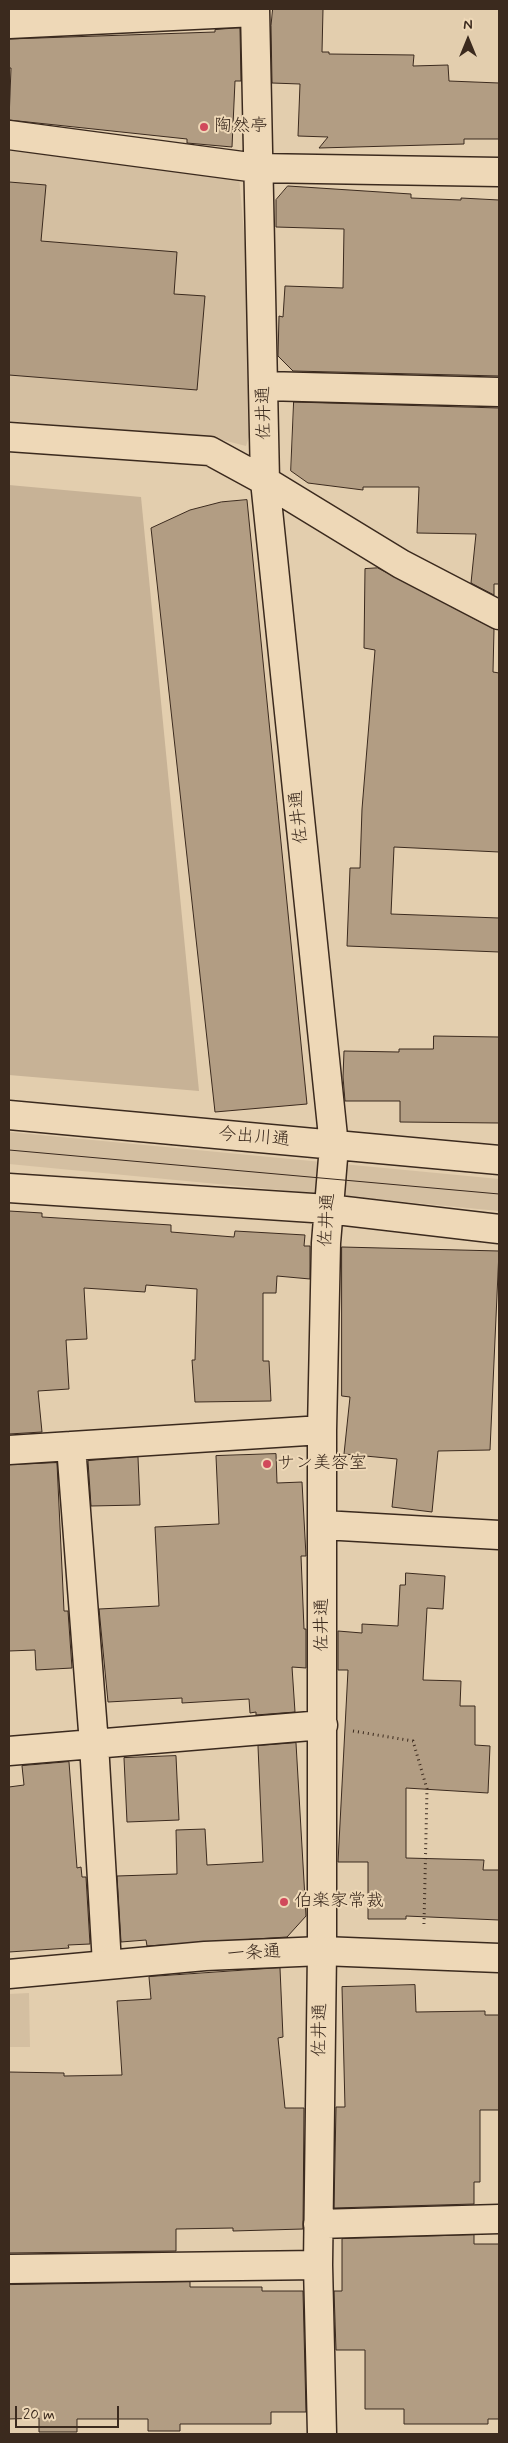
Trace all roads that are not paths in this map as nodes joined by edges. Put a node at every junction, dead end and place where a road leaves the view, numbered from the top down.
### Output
1 (255, 10) edge
2 (9, 24) edge
3 (9, 135) edge
4 (258, 168) junction
5 (499, 172) edge
6 (264, 386) junction
7 (499, 392) edge
8 (9, 437) edge
9 (265, 481) junction
10 (499, 615) edge
11 (9, 1115) edge
12 (334, 1146) junction
13 (499, 1160) edge
14 (9, 1188) edge
15 (328, 1209) junction
16 (499, 1229) edge
17 (322, 1430) junction
18 (71, 1446) junction
19 (9, 1450) edge
20 (323, 1525) junction
21 (499, 1535) edge
22 (323, 1726) junction
23 (94, 1744) junction
24 (9, 1751) edge
25 (322, 1951) junction
26 (499, 1958) edge
27 (107, 1964) junction
28 (9, 1974) edge
29 (499, 2219) edge
30 (318, 2224) junction
31 (318, 2265) junction
32 (9, 2269) edge
33 (322, 2434) edge

1 - 2 street
1 - 4 street, 佐井通
3 - 4 street
4 - 5 street
4 - 6 street, 佐井通
6 - 7 street
6 - 9 street, 佐井通
8 - 9 street
9 - 10 street
9 - 12 street, 佐井通
11 - 12 street, 今出川通
12 - 13 street, 今出川通
12 - 15 street, 佐井通
14 - 15 street
15 - 16 street
15 - 17 street, 佐井通
17 - 18 street
17 - 20 street, 佐井通
18 - 19 street
18 - 23 street
20 - 21 street
20 - 22 street, 佐井通
22 - 23 street
22 - 25 street, 佐井通
23 - 24 street
23 - 27 street
25 - 26 street, 一条通
25 - 27 street, 一条通
25 - 30 street, 佐井通
27 - 28 street, 一条通
29 - 30 street
30 - 31 street, 佐井通
31 - 32 street
31 - 33 street, 佐井通

